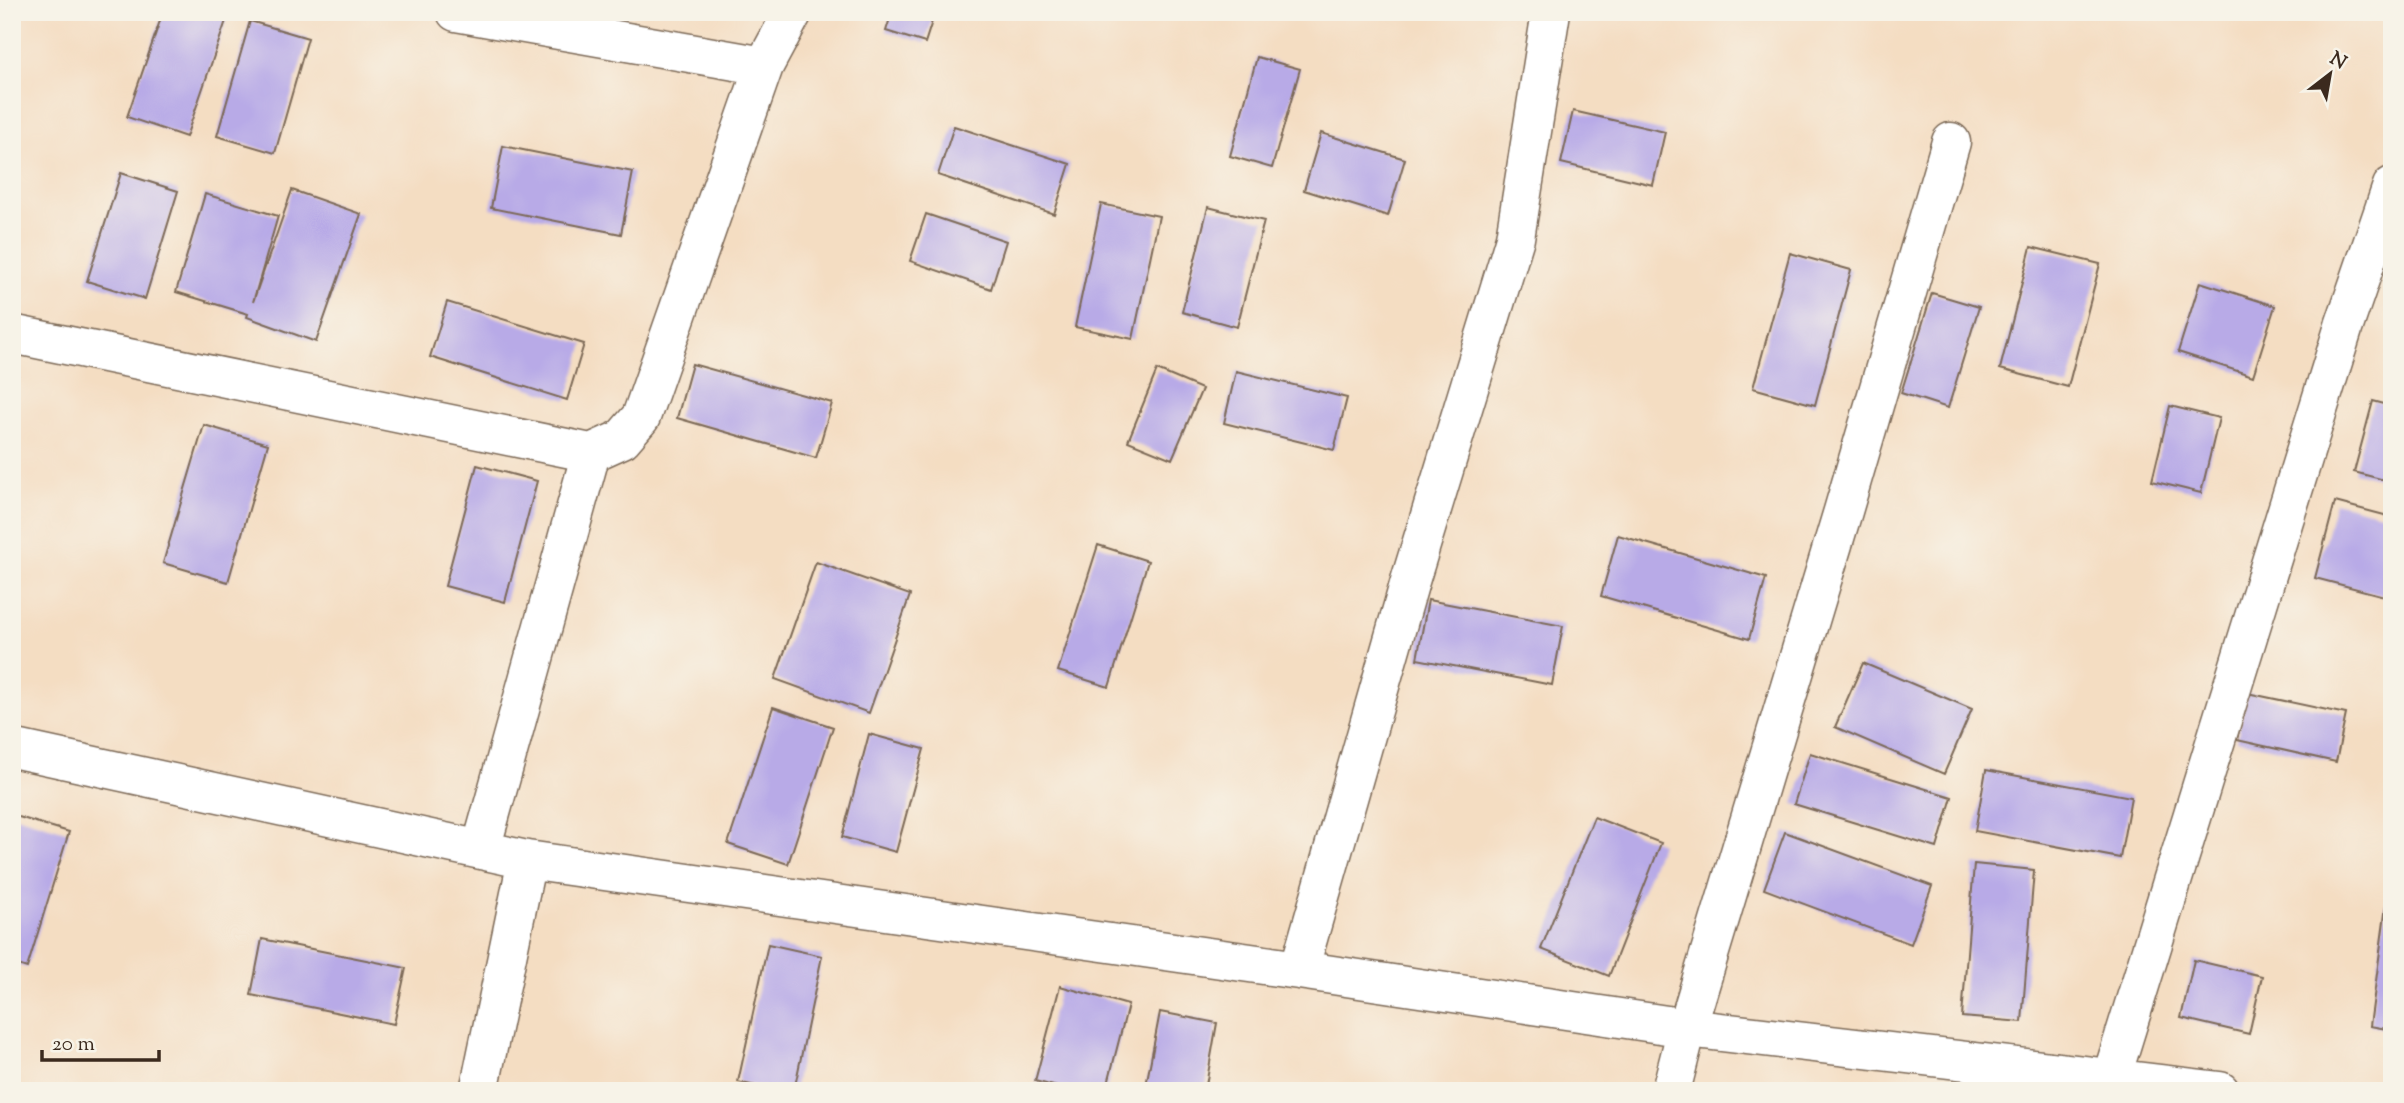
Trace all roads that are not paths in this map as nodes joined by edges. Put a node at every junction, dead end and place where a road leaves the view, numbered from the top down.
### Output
1 (456, 12) edge
2 (793, 12) edge
3 (1551, 12) edge
4 (764, 66) junction
5 (1951, 142) dead end
6 (2392, 186) edge
7 (12, 334) edge
8 (591, 453) junction
9 (12, 748) edge
10 (481, 849) junction
11 (527, 860) junction
12 (1299, 970) junction
13 (1687, 1028) junction
14 (2111, 1079) junction
15 (479, 1091) edge
16 (1671, 1091) edge
17 (2220, 1091) edge

1 - 4 street
2 - 4 street
3 - 12 street
4 - 8 street
5 - 13 street
6 - 14 street
7 - 8 street
8 - 10 street
9 - 10 street
10 - 11 street
11 - 12 street
11 - 15 street
12 - 13 street
13 - 14 street
13 - 16 street
14 - 17 street

